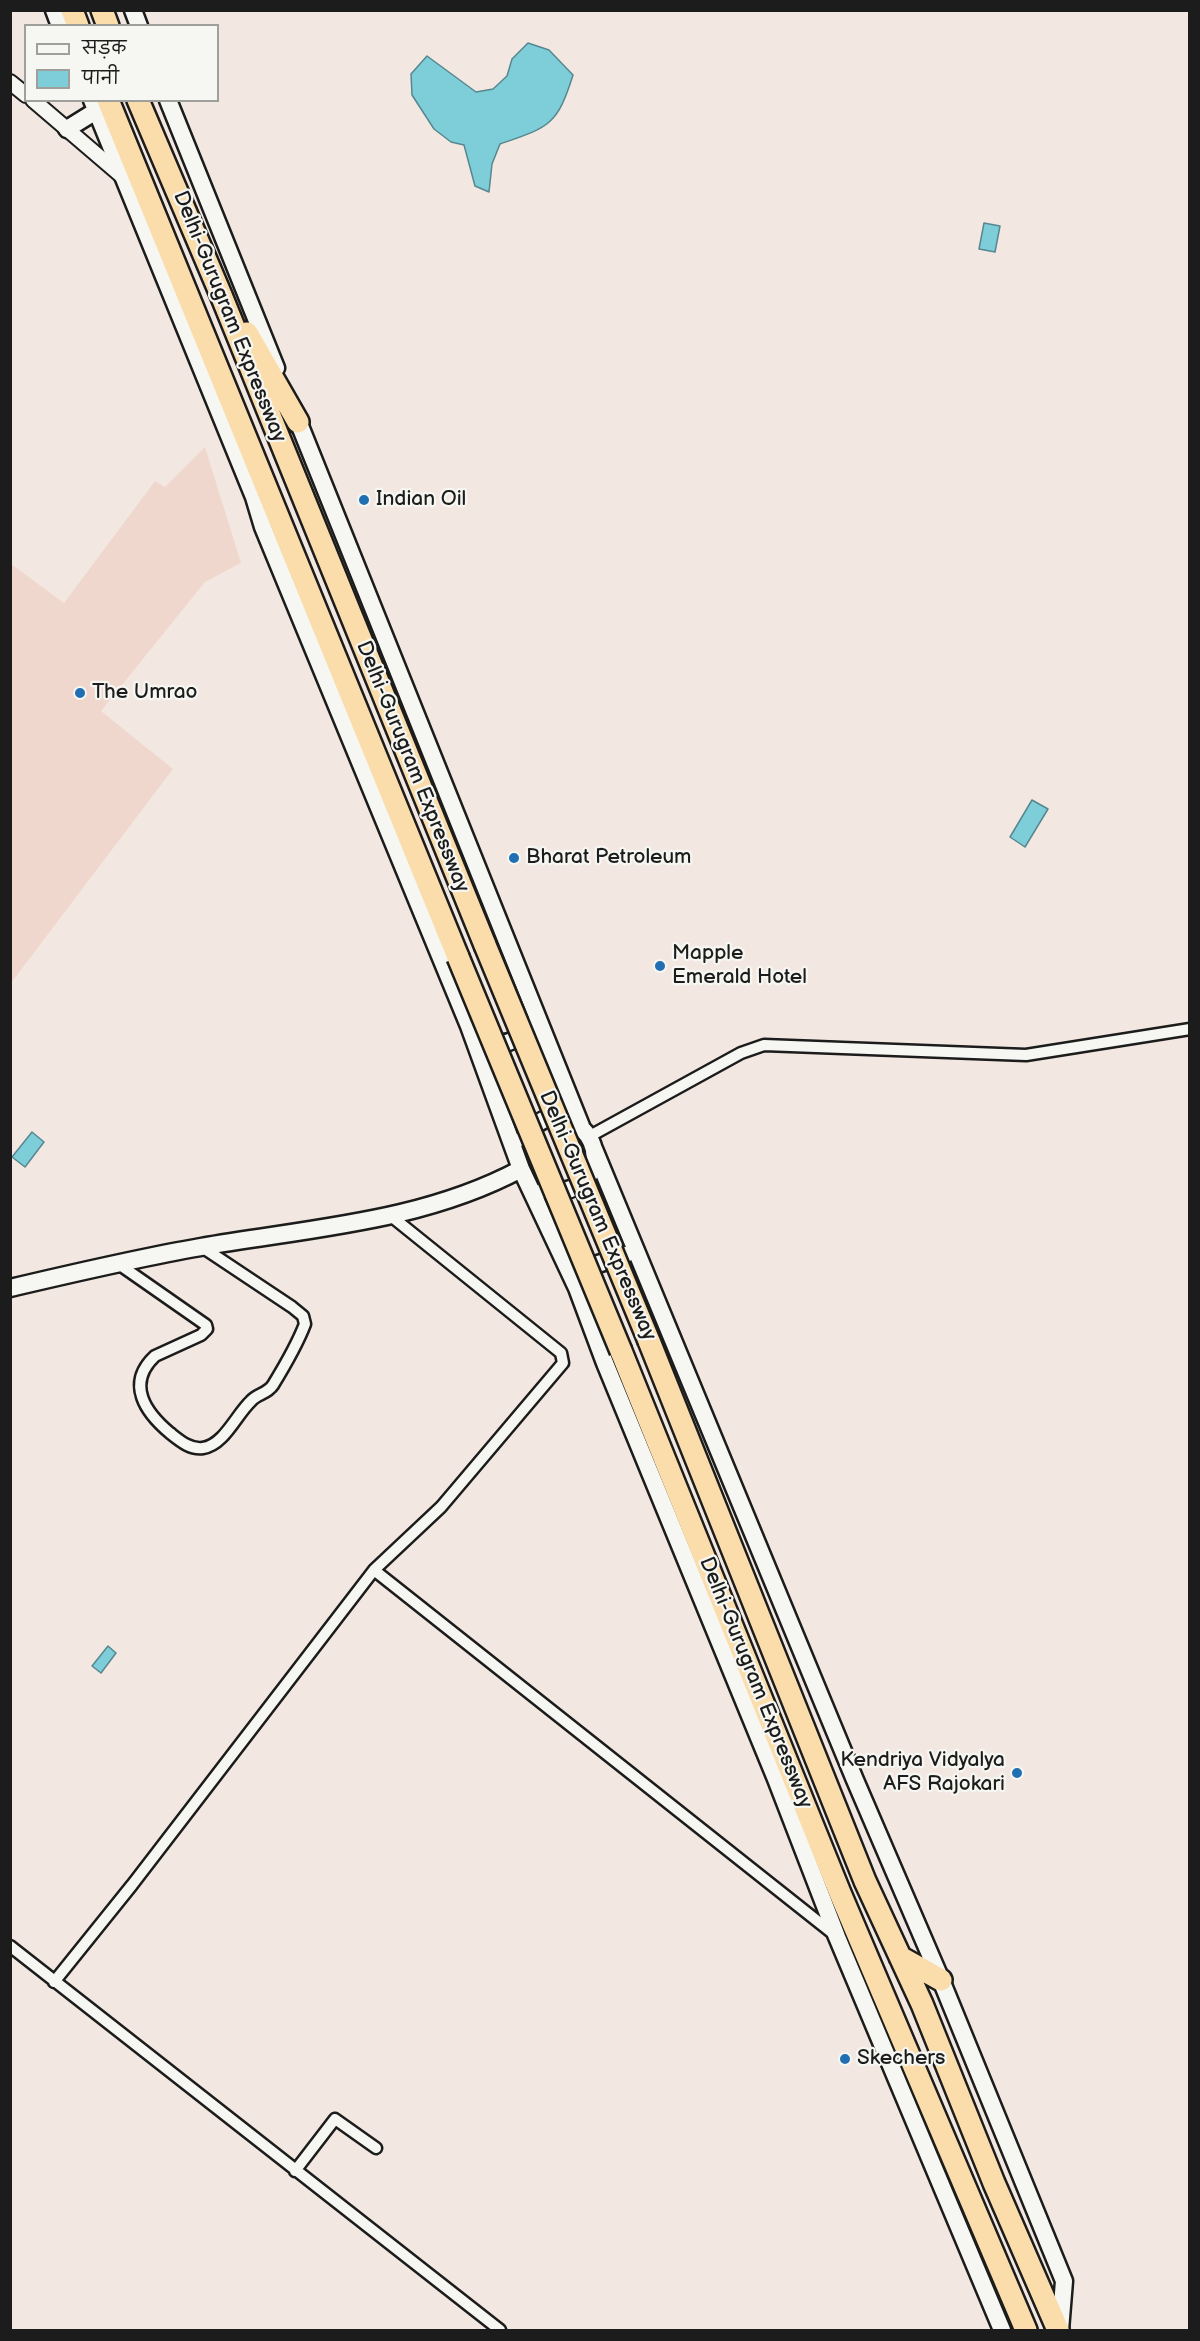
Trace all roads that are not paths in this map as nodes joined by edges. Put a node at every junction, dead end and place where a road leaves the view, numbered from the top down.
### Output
1 (10, 82) edge
2 (24, 93) edge
3 (35, 102) edge
4 (139, 102) edge
5 (169, 102) edge
6 (98, 106) edge
7 (67, 129) junction
8 (123, 177) junction
9 (221, 295) junction
10 (298, 422) junction
11 (533, 1005) junction
12 (469, 1026) junction
13 (1190, 1029) edge
14 (588, 1137) junction
15 (522, 1169) junction
16 (390, 1216) junction
17 (202, 1246) junction
18 (638, 1256) junction
19 (120, 1264) junction
20 (10, 1288) edge
21 (577, 1288) junction
22 (374, 1570) junction
23 (837, 1937) junction
24 (10, 1946) edge
25 (900, 1957) junction
26 (941, 1980) junction
27 (54, 1982) junction
28 (376, 2148) dead end
29 (295, 2171) junction
30 (500, 2331) edge
31 (1002, 2331) edge
32 (1026, 2331) edge
33 (1059, 2331) edge

1 - 2 street
3 - 7 street
4 - 9 highway, Delhi-Gurugram Expressway
5 - 10 main road
6 - 7 main road
6 - 8 main road
6 - 32 highway, Delhi-Gurugram Expressway, bridge
7 - 8 street
8 - 12 main road
9 - 10 highway
9 - 25 highway, Delhi-Gurugram Expressway, bridge
10 - 11 main road
11 - 12 main road
11 - 14 main road
12 - 15 main road
13 - 14 street
14 - 15 main road
14 - 15 main road
14 - 18 main road
15 - 16 main road
15 - 21 main road
16 - 17 main road
16 - 22 street
17 - 19 main road
17 - 19 street
18 - 21 main road
18 - 26 main road
19 - 20 main road
21 - 23 main road
22 - 23 street
22 - 27 street
23 - 31 main road
24 - 27 street
25 - 26 highway
25 - 33 highway, Delhi-Gurugram Expressway
26 - 33 main road
27 - 29 street
28 - 29 street
29 - 30 street

